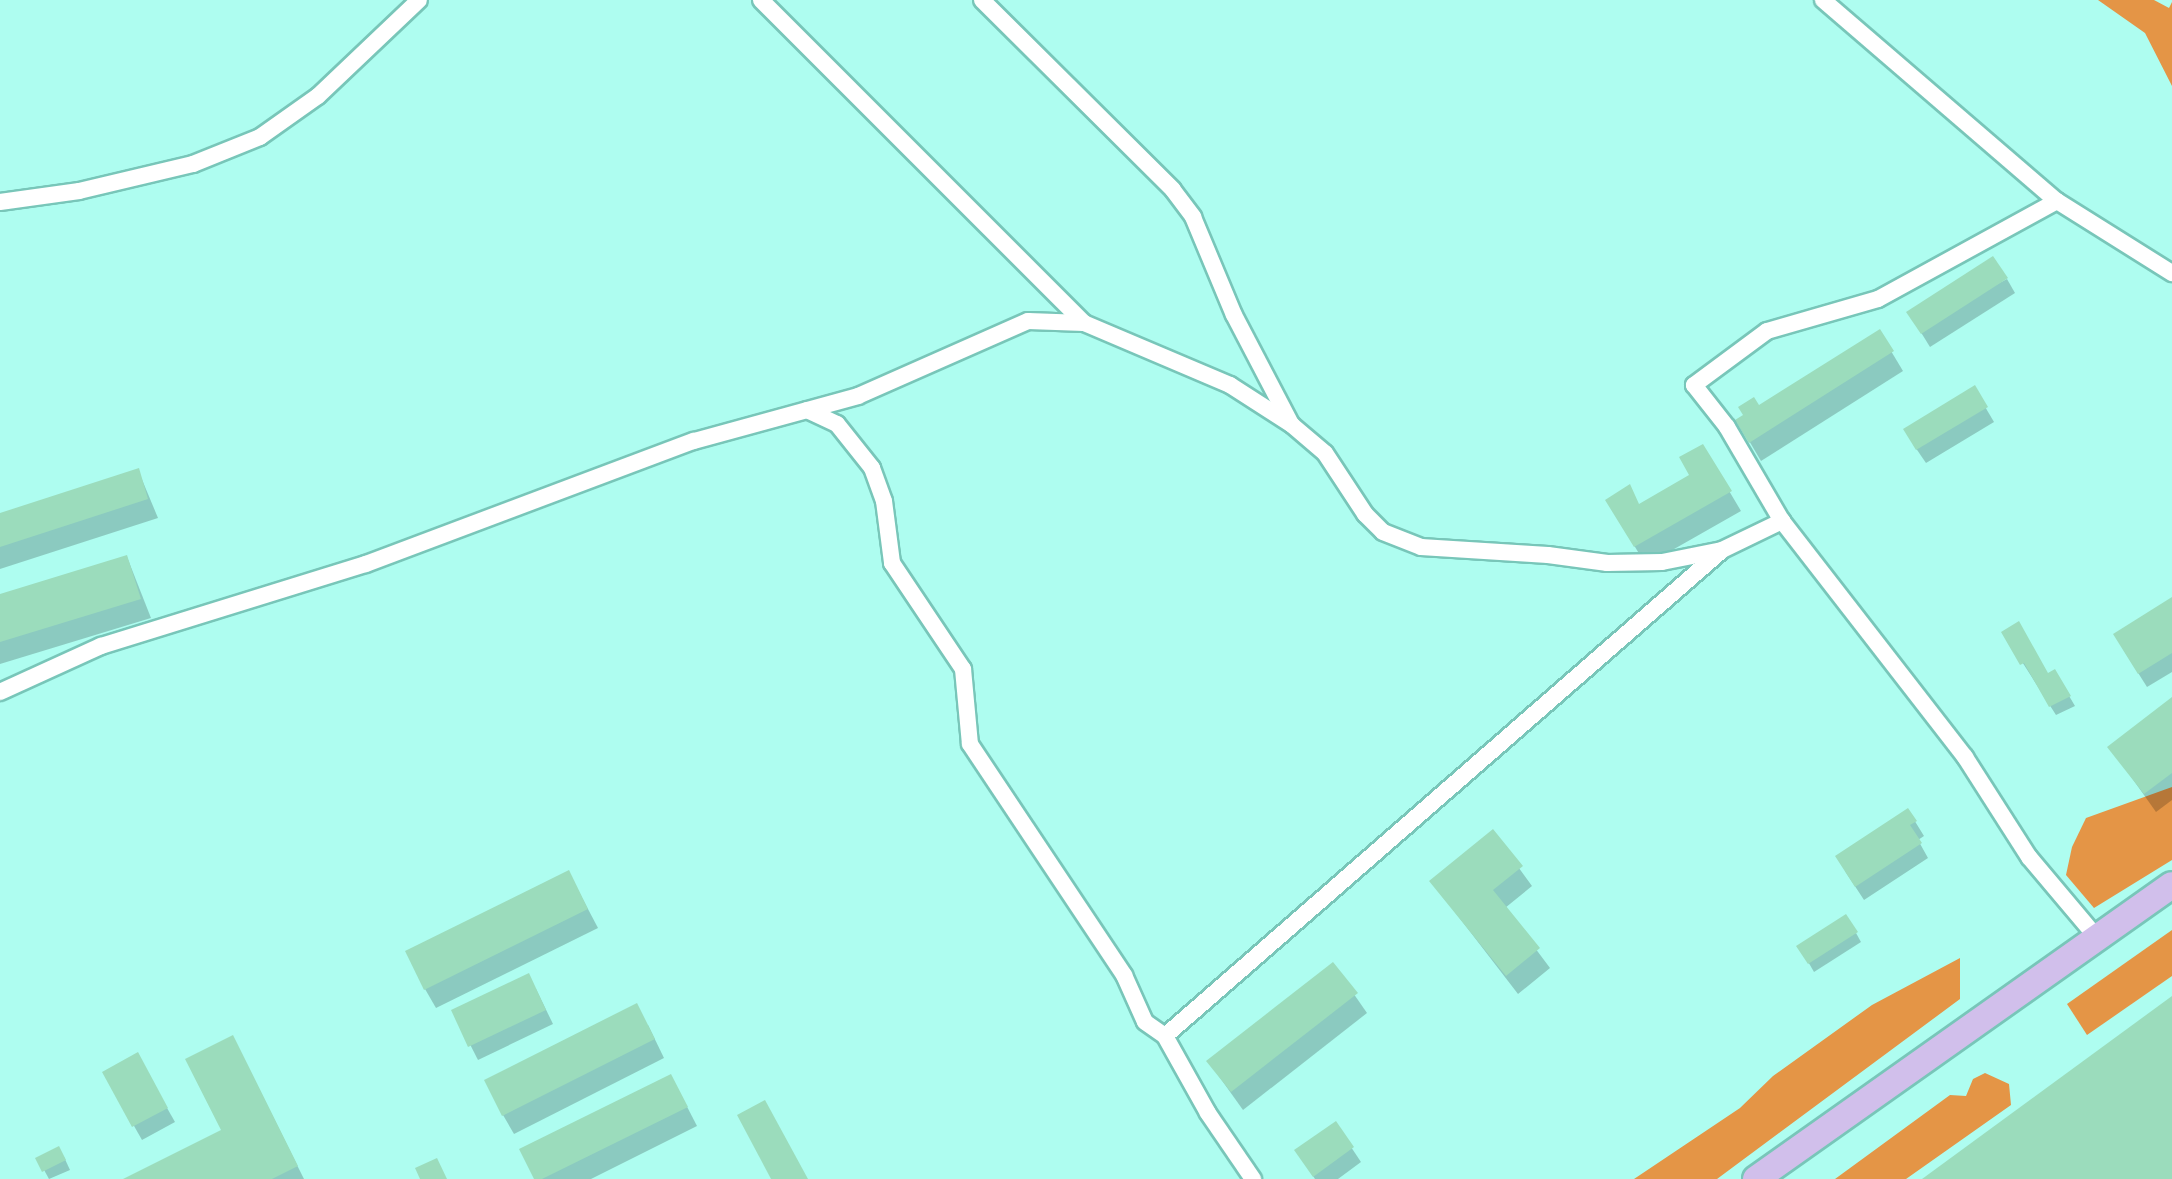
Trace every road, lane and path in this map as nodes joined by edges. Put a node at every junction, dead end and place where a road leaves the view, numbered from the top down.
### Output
1 (419, 0) edge
2 (761, 0) edge
3 (982, 0) edge
4 (1823, 0) edge
5 (2057, 201) junction
6 (0, 202) edge
7 (2172, 273) edge
8 (1084, 323) junction
9 (807, 410) junction
10 (1292, 425) junction
11 (1782, 521) junction
12 (1722, 551) junction
13 (0, 692) edge
14 (2172, 885) edge
15 (2099, 940) junction
16 (1165, 1036) junction
17 (1253, 1179) edge
18 (1756, 1179) edge

1 - 6 street
2 - 8 street
3 - 10 street
4 - 5 street
5 - 7 street
5 - 11 street
8 - 9 street
8 - 10 street
9 - 13 street
9 - 16 street
10 - 12 street
11 - 12 street
11 - 15 street
12 - 16 street
14 - 15 main road
15 - 18 main road
16 - 17 street

